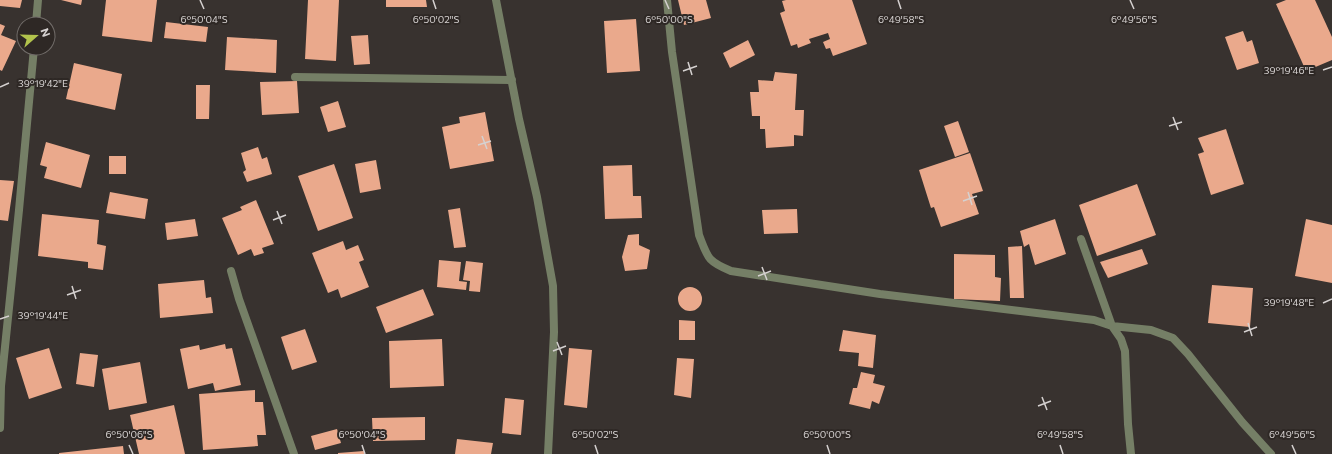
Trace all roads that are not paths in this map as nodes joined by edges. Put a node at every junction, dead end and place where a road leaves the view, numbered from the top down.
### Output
1 (38, 0) edge
2 (496, 0) edge
3 (667, 0) edge
4 (37, 16) edge
5 (33, 56) edge
6 (295, 77) dead end
7 (512, 80) junction
8 (1081, 239) dead end
9 (231, 271) dead end
10 (1112, 326) junction
11 (0, 428) edge
12 (294, 454) edge
13 (548, 454) edge
14 (1131, 454) edge
15 (1271, 454) edge

1 - 4 street
2 - 7 street
3 - 10 street
5 - 11 street
6 - 7 street
7 - 13 street
8 - 10 street
9 - 12 street
10 - 14 street
10 - 15 street

